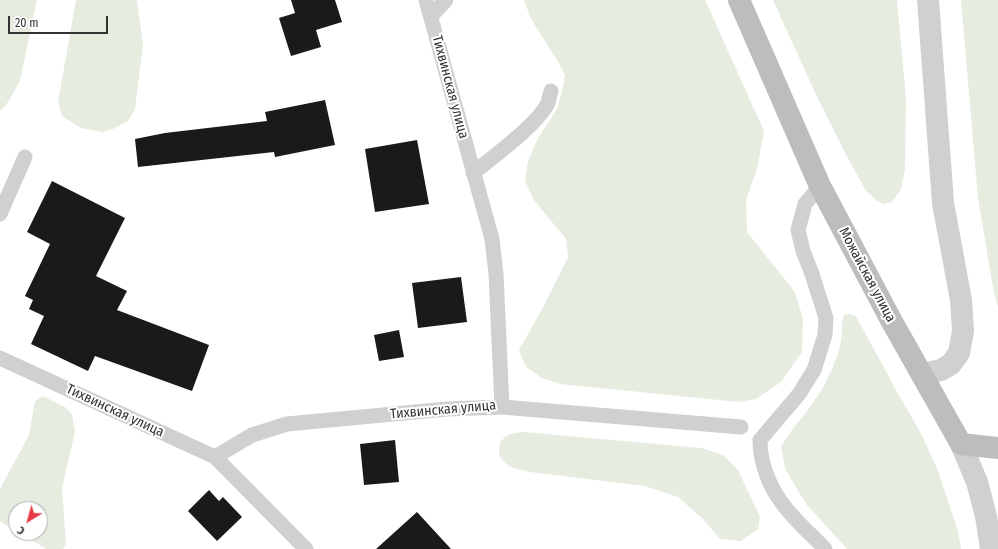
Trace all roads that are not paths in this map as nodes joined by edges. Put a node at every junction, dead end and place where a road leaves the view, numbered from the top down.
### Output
1 (426, 0) edge
2 (446, 0) edge
3 (739, 0) edge
4 (928, 0) edge
5 (431, 16) junction
6 (551, 91) dead end
7 (25, 157) dead end
8 (473, 173) junction
9 (820, 186) junction
10 (0, 214) edge
11 (0, 358) edge
12 (922, 374) junction
13 (502, 407) junction
14 (741, 427) dead end
15 (961, 444) junction
16 (998, 448) edge
17 (215, 457) junction
18 (306, 549) edge
19 (825, 549) edge
20 (991, 549) edge

1 - 5 lane, Тихвинская улица
2 - 5 lane
3 - 9 main road, Можайская улица
4 - 12 street
5 - 8 lane, Тихвинская улица
6 - 8 lane
7 - 10 lane
8 - 13 lane, Тихвинская улица
9 - 12 main road, Можайская улица
9 - 19 lane
11 - 17 lane, Тихвинская улица
12 - 15 main road, Можайская улица
13 - 14 lane
13 - 17 lane, Тихвинская улица
15 - 16 main road
15 - 20 street, Можайская улица
17 - 18 lane

